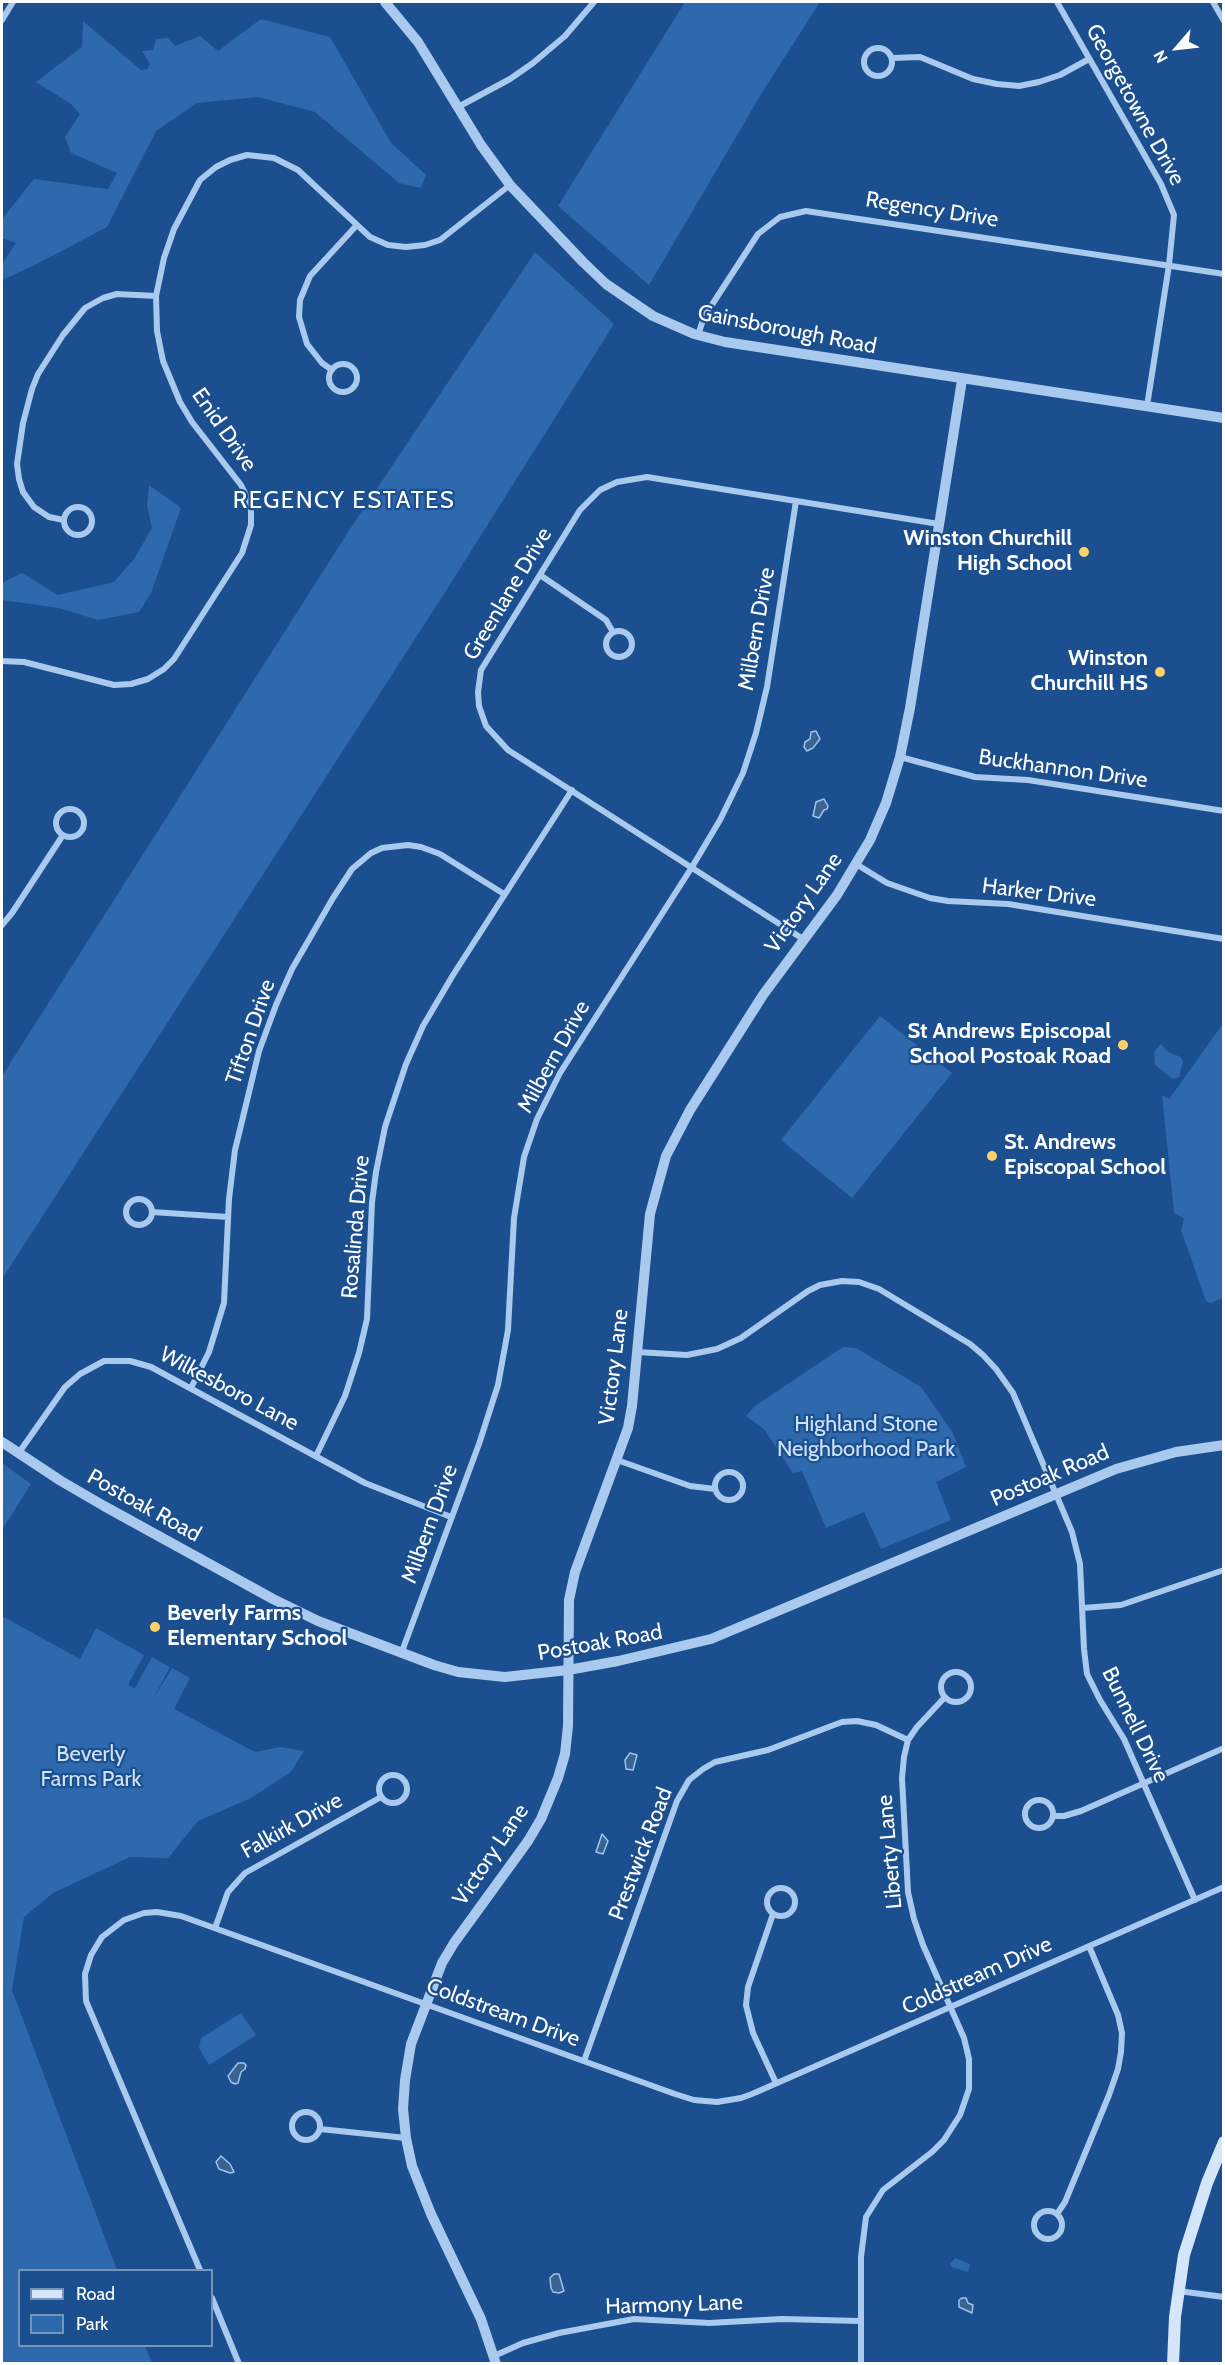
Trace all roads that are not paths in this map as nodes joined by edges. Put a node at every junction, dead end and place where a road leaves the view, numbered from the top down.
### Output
1 (13, 2) edge
2 (384, 2) edge
3 (594, 2) edge
4 (1057, 2) edge
5 (1213, 2) edge
6 (2, 21) edge
7 (1224, 21) edge
8 (892, 58) junction
9 (1089, 59) junction
10 (458, 107) junction
11 (510, 185) junction
12 (356, 226) junction
13 (1169, 265) junction
14 (1224, 273) edge
15 (156, 296) junction
16 (698, 335) junction
17 (332, 370) junction
18 (962, 380) junction
19 (1147, 406) junction
20 (1224, 418) edge
21 (796, 501) junction
22 (64, 520) junction
23 (939, 524) junction
24 (540, 575) junction
25 (613, 632) junction
26 (2, 661) edge
27 (900, 757) junction
28 (572, 790) junction
29 (1224, 811) edge
30 (63, 835) junction
31 (856, 864) junction
32 (692, 867) junction
33 (504, 894) junction
34 (2, 925) edge
35 (803, 939) junction
36 (1224, 939) edge
37 (152, 1212) junction
38 (228, 1217) junction
39 (637, 1352) junction
40 (191, 1388) junction
41 (2, 1442) edge
42 (1224, 1445) edge
43 (18, 1454) junction
44 (316, 1456) junction
45 (617, 1460) junction
46 (715, 1489) junction
47 (1056, 1494) junction
48 (451, 1517) junction
49 (1224, 1570) edge
50 (1083, 1608) junction
51 (401, 1654) junction
52 (568, 1670) junction
53 (945, 1697) junction
54 (908, 1740) junction
55 (1224, 1748) edge
56 (1144, 1783) junction
57 (381, 1797) junction
58 (1053, 1816) junction
59 (1224, 1887) edge
60 (1195, 1900) junction
61 (773, 1914) junction
62 (215, 1928) junction
63 (1089, 1946) junction
64 (424, 2004) junction
65 (950, 2007) junction
66 (584, 2061) junction
67 (776, 2083) junction
68 (320, 2129) junction
69 (406, 2138) junction
70 (1224, 2142) edge
71 (1057, 2214) junction
72 (199, 2269) edge
73 (1178, 2291) junction
74 (1224, 2297) edge
75 (213, 2300) edge
76 (860, 2321) junction
77 (495, 2360) edge
78 (239, 2364) edge
79 (861, 2364) edge
80 (1173, 2364) edge

1 - 6 street
2 - 10 street, Gainsborough Road
3 - 10 street
4 - 9 street, Georgetowne Drive
5 - 7 street
8 - 8 street
8 - 9 street
9 - 13 street, Georgetowne Drive
10 - 11 street, Gainsborough Road
11 - 12 street, Enid Drive
11 - 16 street, Gainsborough Road
12 - 15 street, Enid Drive
12 - 17 street
13 - 14 street, Regency Drive
13 - 16 street, Regency Drive
13 - 19 street, Georgetowne Drive
15 - 22 street
15 - 26 street, Enid Drive
16 - 18 street, Gainsborough Road
17 - 17 street
18 - 19 street, Gainsborough Road
18 - 23 street, Victory Lane
19 - 20 street, Gainsborough Road
21 - 23 street, Greenlane Drive
21 - 24 street, Greenlane Drive
21 - 32 street, Milbern Drive
22 - 22 street
23 - 27 street, Victory Lane
24 - 25 street
24 - 28 street, Greenlane Drive
25 - 25 street
27 - 29 street, Buckhannon Drive
27 - 31 street, Victory Lane
28 - 32 street, Greenlane Drive
28 - 33 street, Rosalinda Drive
30 - 30 street
30 - 34 street
31 - 35 street, Victory Lane
31 - 36 street, Harker Drive
32 - 35 street, Greenlane Drive
32 - 48 street, Milbern Drive
33 - 38 street, Tifton Drive
33 - 44 street, Rosalinda Drive
35 - 39 street, Victory Lane
37 - 37 street
37 - 38 street
38 - 40 street, Tifton Drive
39 - 45 street, Victory Lane
39 - 47 street, Bunnell Drive
40 - 43 street, Wilkesboro Lane
40 - 44 street, Wilkesboro Lane
41 - 43 street, Postoak Road
42 - 47 street, Postoak Road
43 - 51 street, Postoak Road
44 - 48 street, Wilkesboro Lane
45 - 46 street
45 - 52 street, Victory Lane
46 - 46 street
47 - 50 street, Bunnell Drive
47 - 52 street, Postoak Road
48 - 51 street, Milbern Drive
49 - 50 street
50 - 56 street, Bunnell Drive
51 - 52 street, Postoak Road
52 - 64 street, Victory Lane
53 - 53 street, Liberty Lane
53 - 54 street, Liberty Lane
54 - 65 street, Liberty Lane
54 - 66 street, Prestwick Road
55 - 56 street
56 - 58 street
56 - 60 street, Bunnell Drive
57 - 57 street, Falkirk Drive
57 - 62 street, Falkirk Drive
58 - 58 street
59 - 60 street, Coldstream Drive
60 - 63 street, Coldstream Drive
61 - 61 street
61 - 67 street
62 - 64 street, Coldstream Drive
62 - 72 street, Coldstream Drive
63 - 65 street, Coldstream Drive
63 - 71 street
64 - 66 street, Coldstream Drive
64 - 69 street, Victory Lane
65 - 67 street, Coldstream Drive
65 - 76 street, Liberty Lane
66 - 67 street, Coldstream Drive
68 - 68 street
68 - 69 street
69 - 77 street, Victory Lane
70 - 73 main road
71 - 71 street
73 - 74 street
73 - 80 main road
75 - 78 street
76 - 77 street, Harmony Lane
76 - 79 street, Liberty Lane

